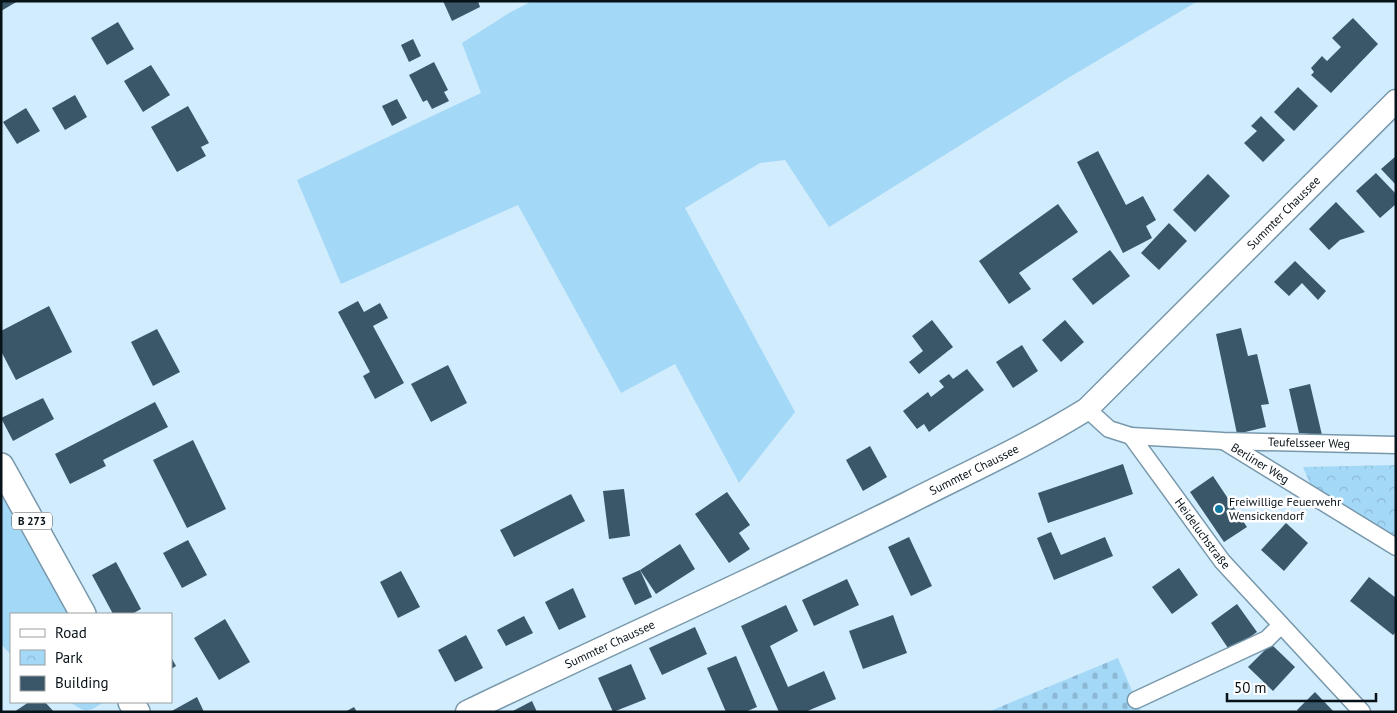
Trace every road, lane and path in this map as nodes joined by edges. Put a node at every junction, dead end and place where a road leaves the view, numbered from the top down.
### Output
1 (1396, 102) edge
2 (1087, 409) junction
3 (1131, 436) junction
4 (1223, 441) junction
5 (1396, 445) edge
6 (1, 466) edge
7 (1396, 547) edge
8 (82, 613) edge
9 (1281, 624) junction
10 (1136, 700) dead end
11 (467, 712) edge
12 (1362, 712) edge

1 - 2 main road, Summter Chaussee
2 - 3 street, Berliner Weg
2 - 11 main road, Summter Chaussee
3 - 4 street, Berliner Weg
3 - 9 street, Heideluchstraße
4 - 5 street, Teufelsseer Weg
4 - 7 street, Berliner Weg
6 - 8 main road, B 273
9 - 10 street
9 - 12 street, Heideluchstraße

